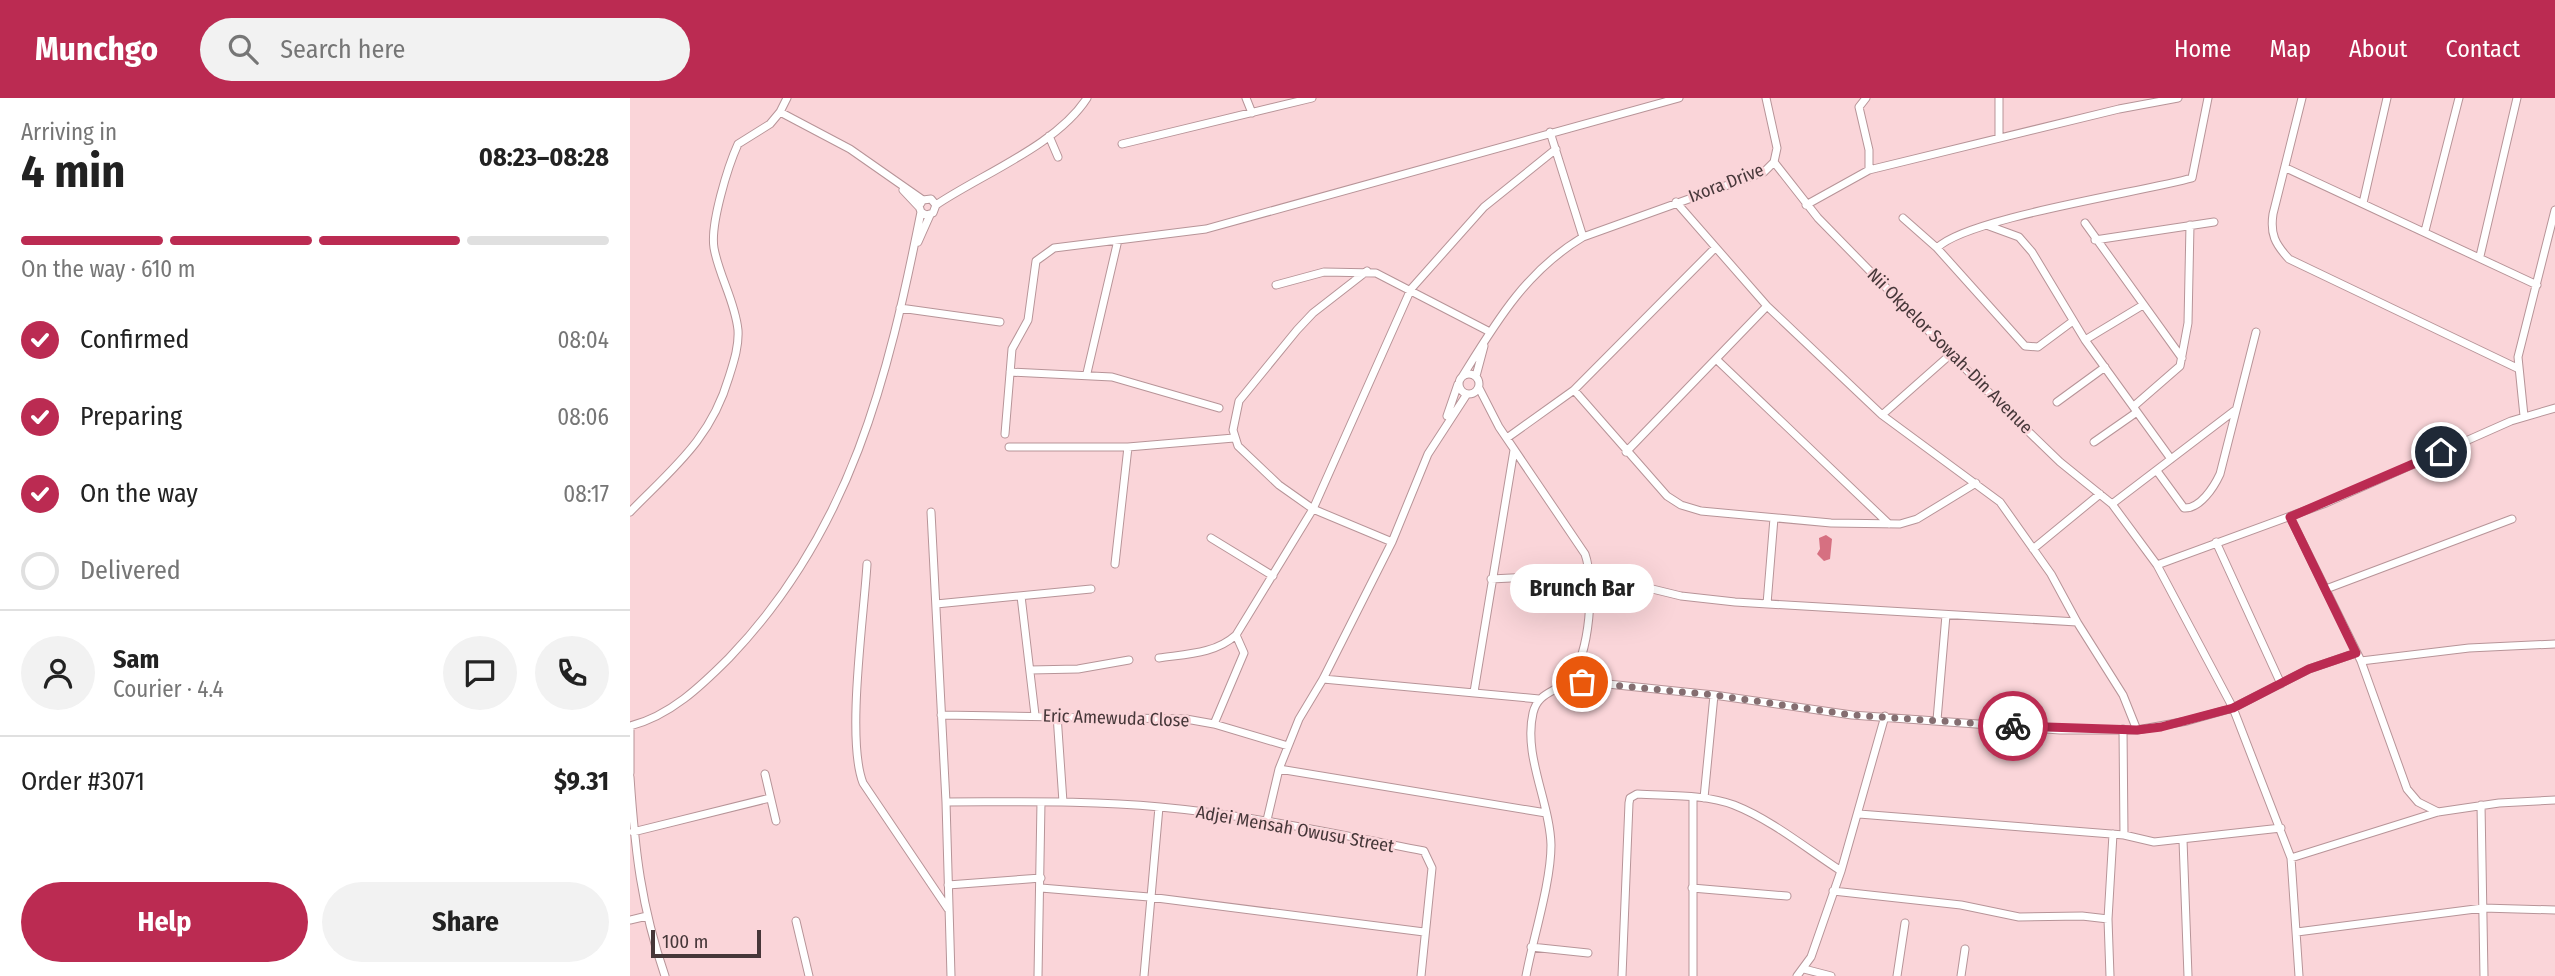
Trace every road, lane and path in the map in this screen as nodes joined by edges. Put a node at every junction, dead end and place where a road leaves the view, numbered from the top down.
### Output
1 (787, 98) edge
2 (1087, 98) edge
3 (1246, 98) edge
4 (1312, 98) edge
5 (1679, 98) edge
6 (1766, 98) edge
7 (1866, 98) edge
8 (1999, 98) edge
9 (2178, 98) edge
10 (2208, 98) edge
11 (2302, 98) edge
12 (2387, 98) edge
13 (2459, 98) edge
14 (2517, 98) edge
15 (780, 112) junction
16 (1252, 113) junction
17 (1550, 132) junction
18 (1049, 136) junction
19 (1999, 138) junction
20 (1122, 144) dead end
21 (1556, 149) junction
22 (1058, 157) dead end
23 (1774, 162) junction
24 (2286, 169) junction
25 (1869, 170) junction
26 (1676, 202) junction
27 (2363, 203) junction
28 (926, 205) junction
29 (1807, 205) junction
30 (2555, 210) edge
31 (1903, 218) dead end
32 (2214, 222) dead end
33 (2085, 223) dead end
34 (2190, 225) junction
35 (1988, 226) junction
36 (2425, 231) junction
37 (1583, 237) junction
38 (1118, 240) junction
39 (2095, 240) junction
40 (1715, 248) junction
41 (1937, 248) junction
42 (912, 255) junction
43 (2480, 256) junction
44 (1367, 271) junction
45 (1276, 285) dead end
46 (2538, 285) junction
47 (1411, 289) junction
48 (2143, 305) junction
49 (1767, 306) junction
50 (900, 308) junction
51 (2073, 321) junction
52 (1000, 322) dead end
53 (2256, 332) dead end
54 (1488, 336) junction
55 (2085, 340) junction
56 (1951, 354) junction
57 (2182, 358) junction
58 (1716, 359) junction
59 (2105, 367) junction
60 (2518, 368) junction
61 (1010, 372) junction
62 (1087, 373) junction
63 (1476, 376) junction
64 (1460, 379) junction
65 (1479, 388) junction
66 (1574, 390) junction
67 (1469, 394) junction
68 (2057, 402) dead end
69 (1220, 408) dead end
70 (2555, 408) edge
71 (2136, 409) junction
72 (2234, 411) junction
73 (1490, 412) junction
74 (1882, 415) junction
75 (2524, 416) junction
76 (1443, 430) junction
77 (1005, 434) dead end
78 (1234, 438) junction
79 (1507, 438) junction
80 (2094, 442) dead end
81 (1009, 447) dead end
82 (1128, 447) junction
83 (1514, 450) junction
84 (1626, 452) junction
85 (2171, 459) junction
86 (2157, 471) junction
87 (1976, 483) junction
88 (2100, 494) junction
89 (2112, 504) junction
90 (1312, 509) junction
91 (630, 512) edge
92 (931, 512) dead end
93 (2290, 517) junction
94 (1774, 518) junction
95 (2512, 519) dead end
96 (1889, 524) junction
97 (1212, 538) dead end
98 (1392, 542) junction
99 (2216, 542) junction
100 (2033, 549) junction
101 (867, 564) dead end
102 (1115, 564) dead end
103 (2157, 565) junction
104 (1591, 573) junction
105 (1273, 576) junction
106 (1491, 579) junction
107 (1091, 589) dead end
108 (2326, 589) junction
109 (1021, 596) junction
110 (936, 604) junction
111 (1767, 604) junction
112 (1946, 615) junction
113 (2077, 622) junction
114 (1236, 635) junction
115 (2555, 644) edge
116 (2356, 653) junction
117 (1159, 659) dead end
118 (1129, 660) dead end
119 (2361, 661) junction
120 (1030, 670) junction
121 (1323, 679) junction
122 (1569, 680) junction
123 (2281, 684) junction
124 (1474, 692) junction
125 (1714, 695) junction
126 (1539, 699) junction
127 (2233, 708) junction
128 (941, 715) junction
129 (1035, 715) junction
130 (1058, 715) junction
131 (1885, 716) junction
132 (1937, 720) junction
133 (1214, 723) junction
134 (2123, 729) junction
135 (2137, 730) junction
136 (1288, 746) junction
137 (1279, 769) junction
138 (765, 774) dead end
139 (630, 775) edge
140 (769, 798) junction
141 (1693, 798) junction
142 (1704, 798) junction
143 (2555, 800) edge
144 (946, 802) junction
145 (1041, 802) junction
146 (1063, 802) junction
147 (2480, 805) junction
148 (1159, 807) junction
149 (2438, 812) junction
150 (1546, 813) junction
151 (1859, 814) junction
152 (1267, 820) junction
153 (776, 821) dead end
154 (2281, 828) junction
155 (633, 832) junction
156 (2113, 835) junction
157 (2124, 835) junction
158 (2183, 840) junction
159 (2291, 858) junction
160 (1841, 871) junction
161 (1041, 878) junction
162 (948, 885) junction
163 (1041, 887) junction
164 (1692, 888) junction
165 (1833, 891) junction
166 (1787, 896) dead end
167 (1149, 897) junction
168 (2483, 908) junction
169 (948, 909) junction
170 (2555, 910) edge
171 (647, 916) junction
172 (2108, 919) junction
173 (630, 920) edge
174 (796, 921) dead end
175 (1905, 923) dead end
176 (1424, 932) junction
177 (2297, 932) junction
178 (1531, 947) junction
179 (1965, 949) dead end
180 (1588, 953) dead end
181 (1804, 969) junction
182 (665, 976) edge
183 (808, 976) edge
184 (951, 976) edge
185 (1038, 976) edge
186 (1143, 976) edge
187 (1420, 976) edge
188 (1525, 976) edge
189 (1622, 976) edge
190 (1693, 976) edge
191 (1797, 976) edge
192 (1831, 976) edge
193 (1896, 976) edge
194 (1961, 976) edge
195 (2110, 976) edge
196 (2188, 976) edge
197 (2299, 976) edge
198 (2484, 976) edge

1 - 15 street
2 - 18 street
3 - 16 street
4 - 16 street
5 - 17 street
6 - 23 street
7 - 25 street
8 - 19 street
9 - 19 street
10 - 35 street
11 - 24 street
12 - 27 street
13 - 36 street
14 - 43 street
15 - 28 street
15 - 91 street
16 - 20 street
17 - 21 street
17 - 38 street
18 - 22 street
18 - 28 street
19 - 25 street
21 - 37 street
21 - 47 street
23 - 26 street, Ixora Drive
23 - 29 street, Nii Okpelor Sowah-Din Avenue
24 - 27 street
24 - 60 street
25 - 29 street
26 - 37 street, Ixora Drive
26 - 40 street
27 - 36 street
28 - 42 street
28 - 42 street
29 - 56 street, Nii Okpelor Sowah-Din Avenue
30 - 46 street
31 - 41 street
32 - 34 street
33 - 39 street
34 - 39 street
34 - 57 street
35 - 41 street
35 - 51 street
36 - 43 street
37 - 54 street, Ixora Drive
38 - 61 street
38 - 62 street
39 - 48 street
40 - 49 street
40 - 66 street
41 - 51 street
42 - 50 street
43 - 46 street
44 - 45 street
44 - 47 street
44 - 78 street
46 - 60 street
47 - 54 street
47 - 90 street
48 - 55 street
48 - 57 street
49 - 58 street
49 - 74 street
50 - 52 street
50 - 139 street
51 - 55 street
53 - 72 street
54 - 63 street
54 - 64 street, Ixora Drive
55 - 59 street
56 - 74 street
56 - 88 street, Nii Okpelor Sowah-Din Avenue
57 - 71 street
58 - 84 street
58 - 96 street
59 - 68 street
59 - 71 street
60 - 75 street
61 - 62 street
61 - 77 street
62 - 69 street
63 - 64 street
63 - 65 street
64 - 67 street
64 - 76 street, Ixora Drive
65 - 67 street
65 - 73 street
66 - 79 street
66 - 84 street
67 - 73 street
67 - 76 street
70 - 75 street
71 - 80 street
71 - 85 street
72 - 85 street
72 - 86 street
73 - 79 street
74 - 87 street
75 - 93 street
76 - 98 street
78 - 82 street
78 - 90 street
79 - 83 street
81 - 82 street
82 - 102 street
83 - 104 street
83 - 106 street
84 - 94 street
85 - 86 street
86 - 89 street
87 - 96 street
87 - 100 street
88 - 89 street, Nii Okpelor Sowah-Din Avenue
88 - 100 street
89 - 103 street, Nii Okpelor Sowah-Din Avenue
90 - 98 street
90 - 105 street
92 - 110 street
93 - 99 street
93 - 108 street
94 - 96 street
94 - 111 street
95 - 108 street
97 - 105 street
98 - 121 street
99 - 103 street
99 - 123 street
100 - 113 street
101 - 169 street
103 - 127 street, Nii Okpelor Sowah-Din Avenue
104 - 106 street
104 - 111 street
104 - 122 street
105 - 114 street
106 - 124 street
107 - 109 street
108 - 116 street
109 - 110 street
109 - 120 street
110 - 128 street
111 - 112 street
112 - 113 street
112 - 132 street
113 - 135 street
114 - 117 street
114 - 133 street
115 - 119 street
116 - 119 street
116 - 123 street
118 - 120 street
119 - 149 street
120 - 129 street
121 - 124 street
121 - 136 street
122 - 125 street
122 - 126 street
123 - 127 street
124 - 126 street
125 - 131 street
125 - 142 street
126 - 150 street
127 - 135 street
127 - 154 street, Nii Okpelor Sowah-Din Avenue
128 - 129 street, Eric Amewuda Close
128 - 144 street
129 - 130 street, Eric Amewuda Close
130 - 133 street, Eric Amewuda Close
130 - 146 street
131 - 132 street
131 - 151 street
132 - 134 street
133 - 136 street, Eric Amewuda Close
134 - 135 street
134 - 157 street
136 - 137 street
137 - 150 street
137 - 152 street
138 - 140 street
139 - 155 street
140 - 153 street
140 - 155 street
141 - 142 street
141 - 164 street
141 - 189 street
142 - 160 street
143 - 147 street
144 - 145 street, Adjei Mensah Owusu Street
144 - 162 street
145 - 146 street, Adjei Mensah Owusu Street
145 - 161 street
146 - 148 street, Adjei Mensah Owusu Street
147 - 149 street
147 - 168 street
148 - 152 street, Adjei Mensah Owusu Street
148 - 167 street
149 - 159 street
150 - 178 street
151 - 156 street
151 - 160 street
152 - 176 street, Adjei Mensah Owusu Street
154 - 158 street
154 - 159 street, Nii Okpelor Sowah-Din Avenue
155 - 171 street
156 - 157 street
156 - 172 street
157 - 158 street
158 - 196 street
159 - 177 street, Nii Okpelor Sowah-Din Avenue
160 - 165 street
161 - 162 street
161 - 163 street
162 - 169 street
163 - 167 street
163 - 185 street
164 - 166 street
164 - 190 street
165 - 172 street
165 - 181 street
167 - 176 street
167 - 186 street
168 - 170 street
168 - 177 street
168 - 198 street
169 - 184 street
171 - 173 street
171 - 182 street
172 - 195 street
174 - 183 street
175 - 193 street
176 - 187 street
177 - 197 street, Nii Okpelor Sowah-Din Avenue
178 - 180 street
178 - 188 street
179 - 194 street
181 - 191 street
181 - 192 street

